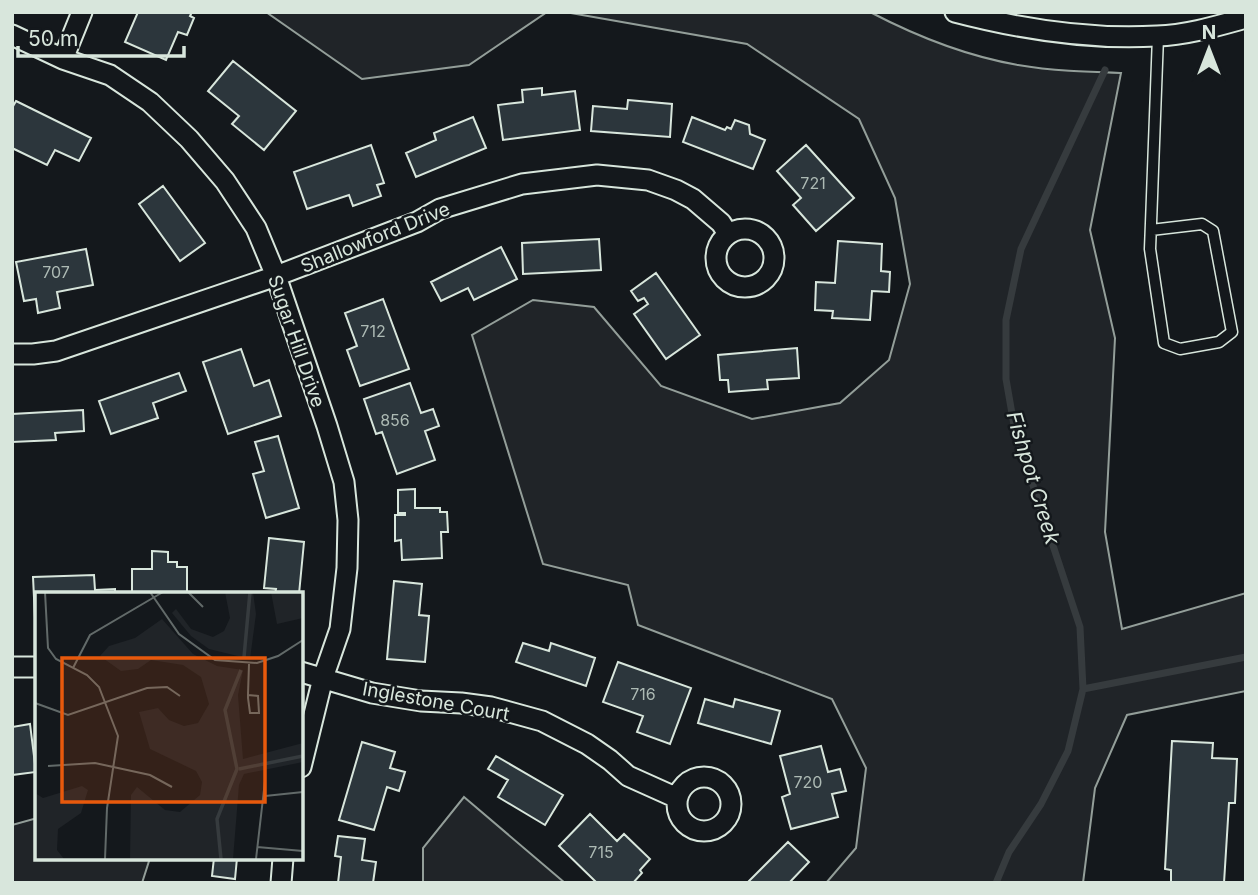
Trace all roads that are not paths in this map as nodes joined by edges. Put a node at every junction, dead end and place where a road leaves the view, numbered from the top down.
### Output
1 (82, 12) edge
2 (955, 12) edge
3 (1246, 18) edge
4 (12, 35) edge
5 (1158, 36) junction
6 (63, 59) junction
7 (1151, 230) junction
8 (728, 234) dead end
9 (276, 276) junction
10 (12, 354) edge
11 (12, 667) edge
12 (35, 667) edge
13 (303, 673) edge
14 (323, 678) junction
15 (303, 759) edge
16 (677, 798) dead end
17 (283, 860) edge
18 (281, 883) edge

1 - 6 street
2 - 5 street
3 - 5 street
4 - 6 street, Sugar Hill Drive
5 - 7 lane
6 - 9 street, Sugar Hill Drive
7 - 7 lane
8 - 9 street, Shallowford Drive
9 - 10 street, Shallowford Drive
9 - 14 street, Sugar Hill Drive
11 - 12 street
13 - 14 street, Inglestone Court
14 - 15 street, Sugar Hill Drive
14 - 16 street, Inglestone Court
17 - 18 street

